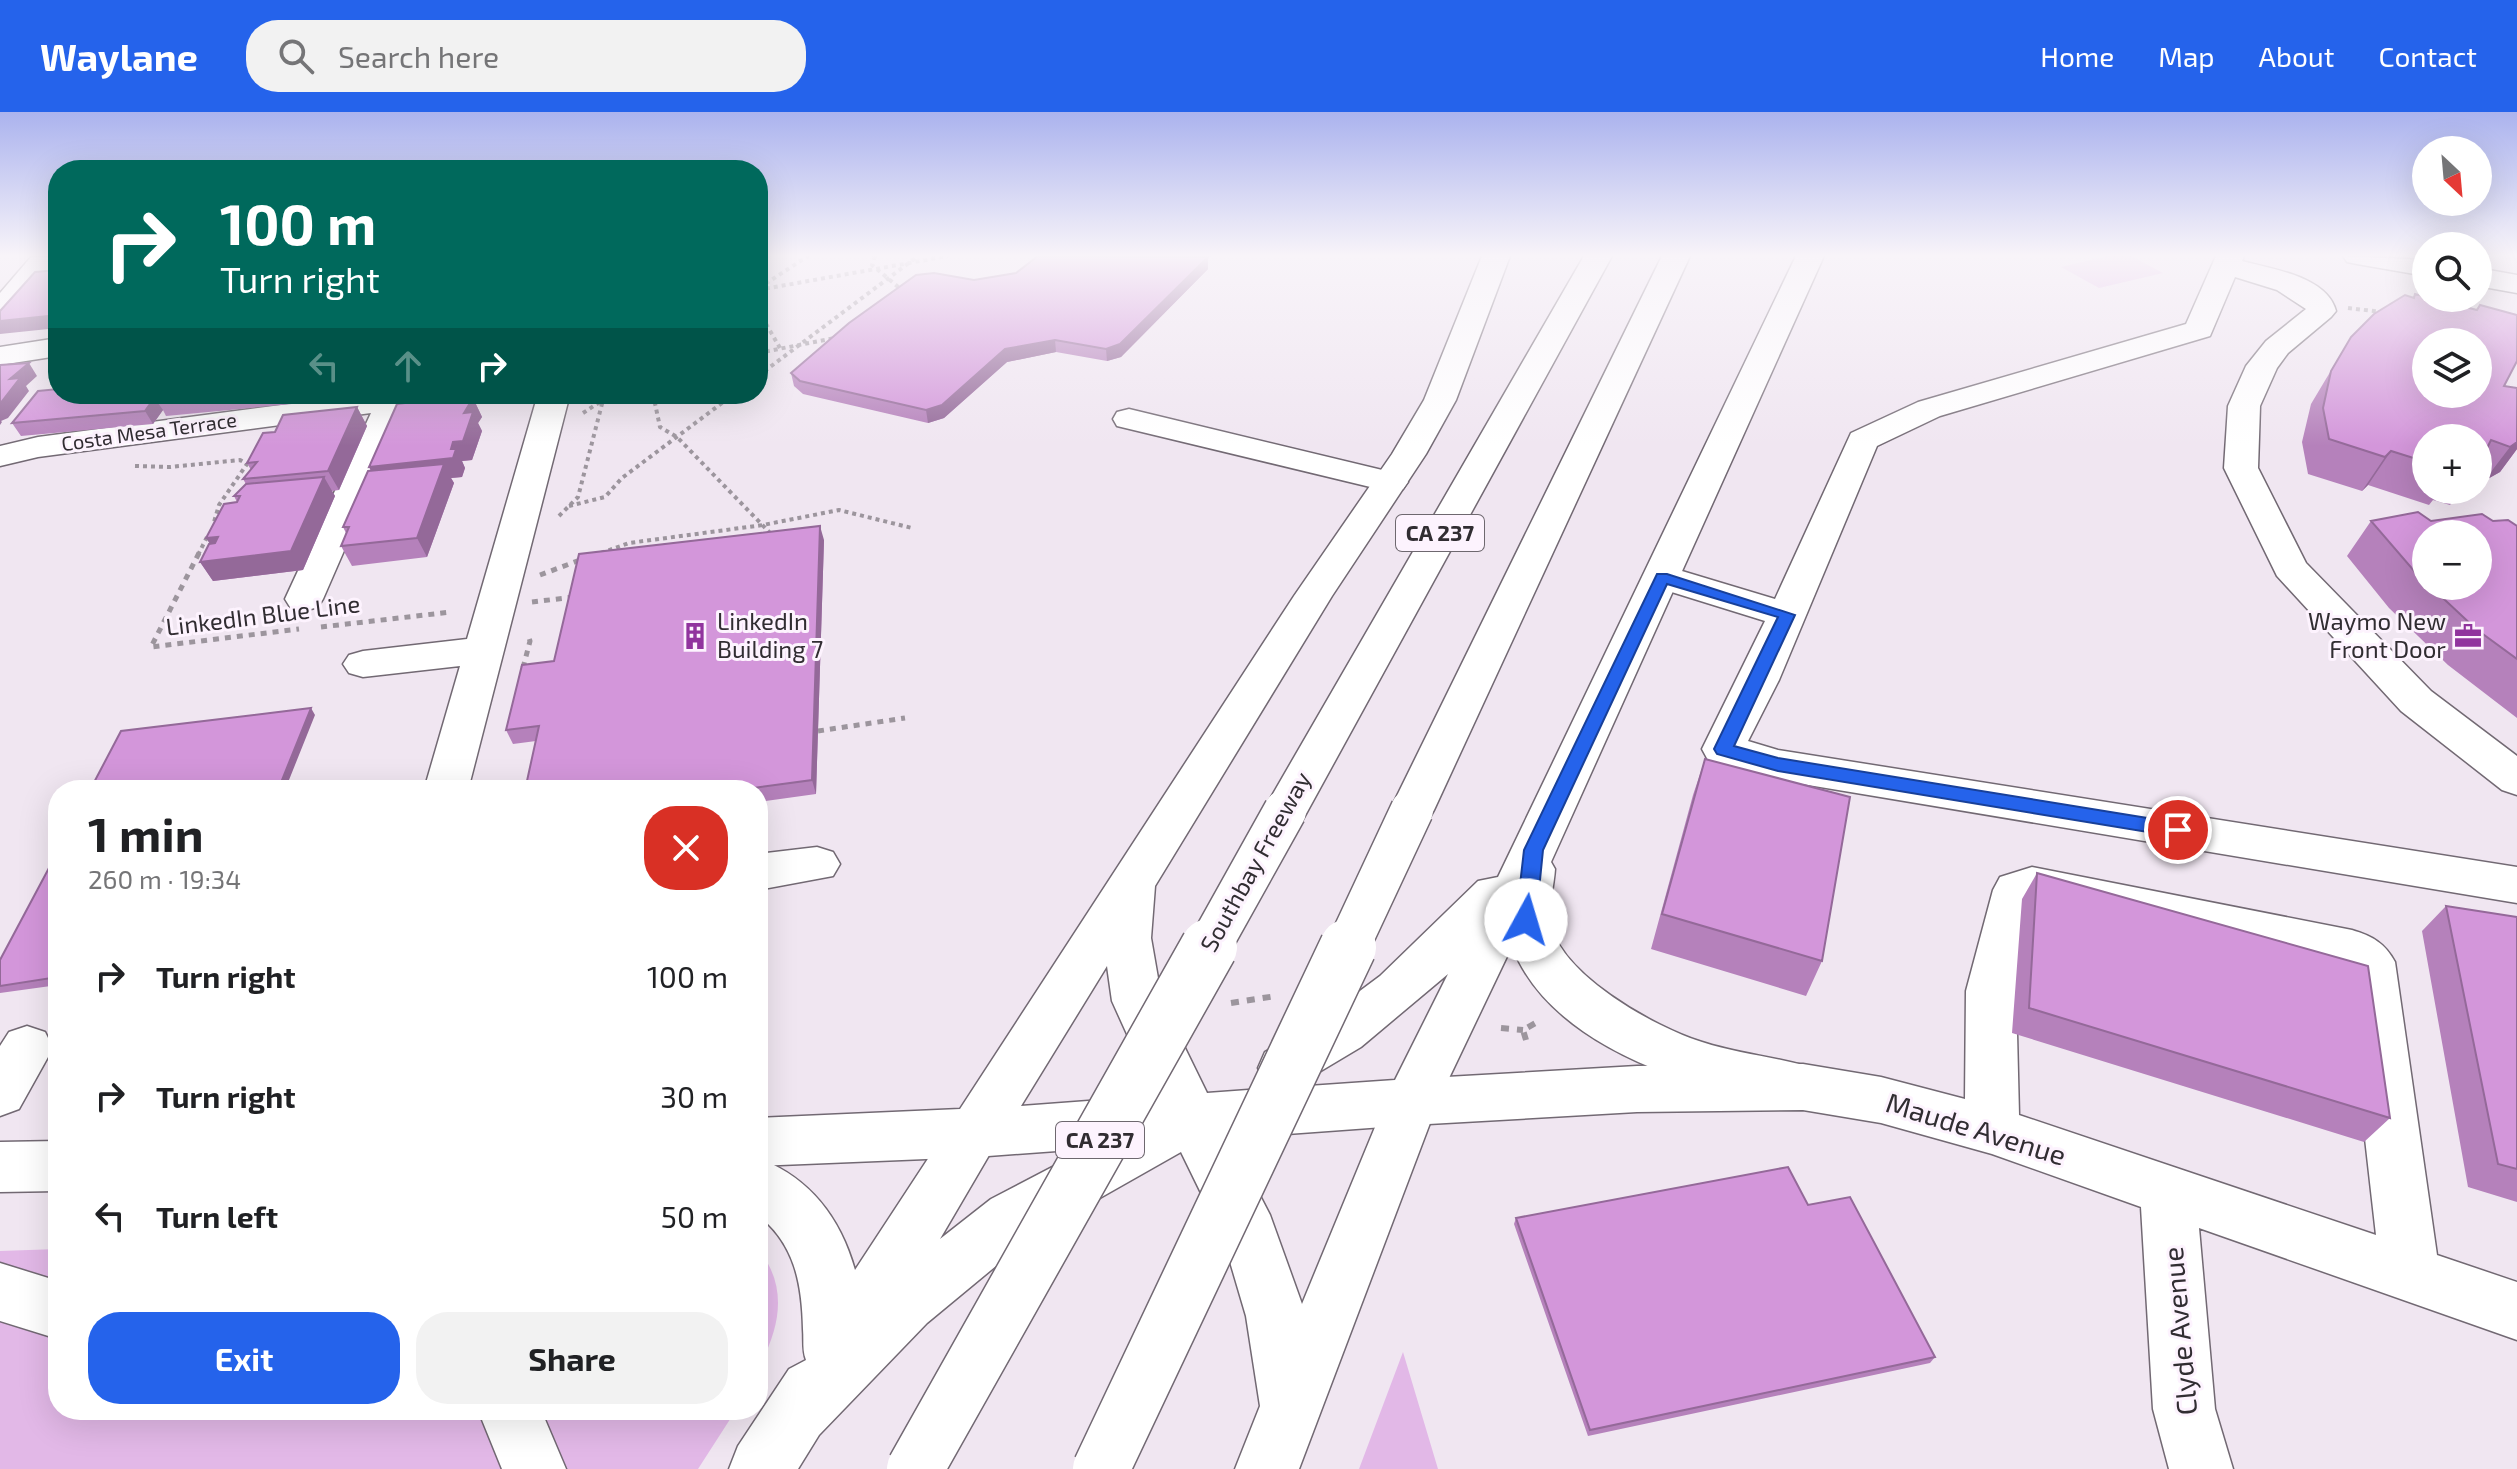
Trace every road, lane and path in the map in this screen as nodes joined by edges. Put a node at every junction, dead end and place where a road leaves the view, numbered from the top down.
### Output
1 (833, 319) edge
2 (1471, 319) edge
3 (1562, 319) edge
4 (1646, 319) edge
5 (1781, 319) edge
6 (2204, 319) edge
7 (2311, 319) edge
8 (768, 327) edge
9 (840, 338) edge
10 (802, 343) junction
11 (780, 348) junction
12 (48, 349) edge
13 (768, 351) edge
14 (0, 356) edge
15 (768, 368) edge
16 (363, 404) edge
17 (391, 404) edge
18 (551, 404) edge
19 (655, 404) edge
20 (721, 404) edge
21 (1140, 406) dead end
22 (677, 437) junction
23 (0, 456) edge
24 (129, 466) dead end
25 (1400, 468) junction
26 (569, 506) dead end
27 (763, 525) junction
28 (912, 528) dead end
29 (782, 544) edge
30 (536, 576) dead end
31 (1662, 577) junction
32 (578, 597) edge
33 (304, 599) dead end
34 (527, 603) dead end
35 (451, 612) dead end
36 (1787, 615) junction
37 (486, 650) junction
38 (363, 664) dead end
39 (905, 718) dead end
40 (818, 731) edge
41 (2517, 779) edge
42 (449, 780) edge
43 (1534, 850) junction
44 (817, 864) dead end
45 (768, 871) edge
46 (1136, 879) junction
47 (2517, 885) edge
48 (1283, 995) dead end
49 (1221, 1004) dead end
50 (1501, 1028) dead end
51 (1523, 1030) dead end
52 (27, 1048) dead end
53 (1803, 1087) junction
54 (0, 1093) edge
55 (1411, 1102) junction
56 (1192, 1118) junction
57 (1992, 1130) junction
58 (975, 1133) junction
59 (768, 1142) edge
60 (48, 1166) edge
61 (0, 1167) edge
62 (768, 1189) edge
63 (2168, 1191) junction
64 (2410, 1274) junction
65 (0, 1292) edge
66 (48, 1307) edge
67 (2517, 1311) edge
68 (834, 1355) junction
69 (1292, 1408) junction
70 (796, 1414) junction
71 (513, 1420) edge
72 (534, 1469) edge
73 (761, 1469) edge
74 (915, 1469) edge
75 (1101, 1469) edge
76 (1267, 1469) edge
77 (2201, 1469) edge

1 - 10 path
2 - 25 main road
3 - 74 main road, Southbay Freeway / CA 237, bridge
4 - 75 main road, bridge
5 - 31 main road
6 - 36 main road
7 - 41 main road
8 - 11 path
9 - 10 path
10 - 11 path
10 - 15 path
11 - 13 path
12 - 14 main road
16 - 23 main road, Costa Mesa Terrace
17 - 33 main road
18 - 37 main road
19 - 22 path
20 - 22 path
21 - 25 main road
22 - 26 path
22 - 27 path
24 - 35 path, LinkedIn Blue Line
25 - 46 main road
27 - 28 path
27 - 29 path
27 - 30 path
31 - 36 main road
31 - 43 main road
32 - 34 path
36 - 47 main road
37 - 38 main road
37 - 42 main road
39 - 40 path
43 - 53 main road
43 - 55 main road
43 - 56 main road
44 - 45 main road
46 - 56 main road
46 - 58 main road
48 - 49 path
50 - 51 path
52 - 54 main road
53 - 55 main road, Maude Avenue
53 - 57 main road, Maude Avenue
55 - 56 main road, Maude Avenue
55 - 69 main road
56 - 58 main road, Maude Avenue
56 - 69 main road
56 - 70 main road
57 - 63 main road, Maude Avenue
57 - 64 main road
58 - 59 main road, Maude Avenue
58 - 68 main road
60 - 61 main road
62 - 68 main road
63 - 64 main road, Maude Avenue
63 - 77 main road, Clyde Avenue
64 - 67 main road, Maude Avenue
65 - 66 main road
68 - 70 main road
69 - 76 main road
70 - 73 main road
71 - 72 main road

